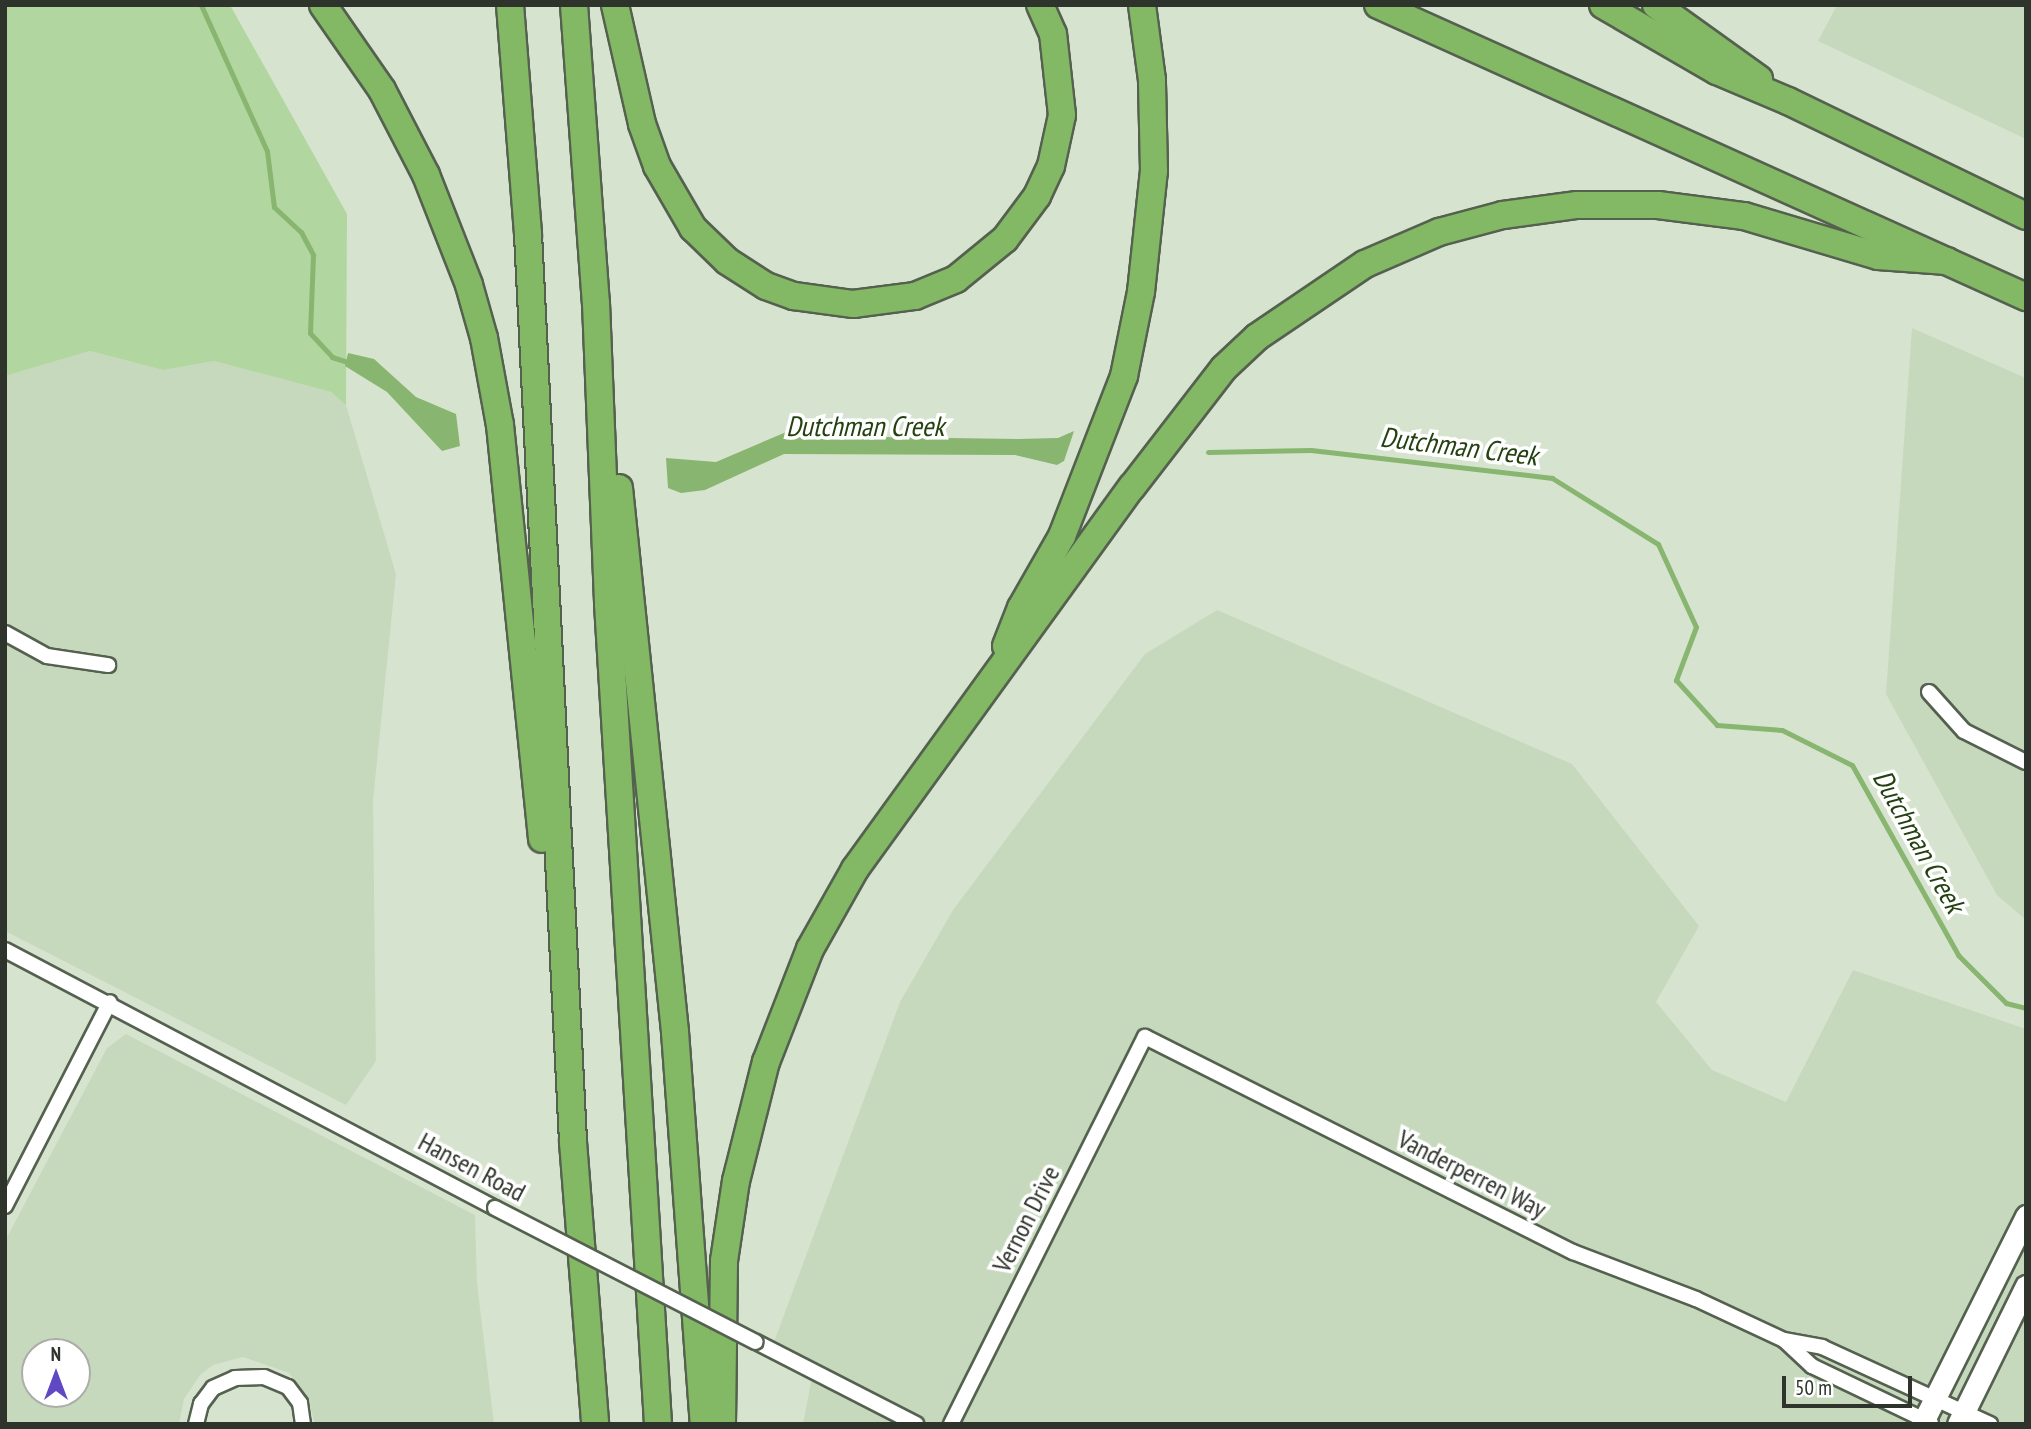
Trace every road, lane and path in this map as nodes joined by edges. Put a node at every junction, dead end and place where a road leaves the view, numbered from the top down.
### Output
1 (323, 5) edge
2 (510, 5) edge
3 (574, 5) edge
4 (615, 5) edge
5 (1040, 5) edge
6 (1142, 5) edge
7 (1378, 5) edge
8 (1603, 5) edge
9 (1656, 5) edge
10 (1788, 101) junction
11 (2026, 216) edge
12 (1947, 261) junction
13 (2026, 297) edge
14 (596, 303) junction
15 (5, 633) edge
16 (108, 665) dead end
17 (991, 683) junction
18 (1929, 692) dead end
19 (2026, 762) edge
20 (5, 950) edge
21 (110, 1002) junction
22 (1145, 1037) joint
23 (573, 1142) junction
24 (5, 1206) edge
25 (2026, 1216) edge
26 (2026, 1286) edge
27 (1784, 1340) junction
28 (1935, 1398) junction
29 (1961, 1417) edge
30 (1926, 1422) edge
31 (196, 1424) edge
32 (303, 1424) edge
33 (595, 1424) edge
34 (658, 1424) edge
35 (704, 1424) edge
36 (722, 1424) edge
37 (916, 1424) edge
38 (951, 1424) edge
39 (1990, 1424) edge

1 - 23 highway
2 - 23 highway
3 - 14 highway
4 - 5 highway
6 - 17 highway
7 - 12 highway
8 - 10 highway
9 - 10 highway
10 - 11 highway
12 - 13 highway
12 - 17 highway
14 - 34 highway
14 - 35 highway
15 - 16 street
17 - 36 highway
18 - 19 street
20 - 21 street, Hansen Road
21 - 24 street
21 - 37 street, Hansen Road, bridge
22 - 27 street, Vanderperren Way
22 - 38 street, Vernon Drive
23 - 33 highway
25 - 28 street
26 - 29 street
27 - 28 street, Vanderperren Way
27 - 30 street, Vanderperren Way
28 - 29 street, Vanderperren Way
28 - 30 street
29 - 39 street, Vanderperren Way
31 - 32 street

